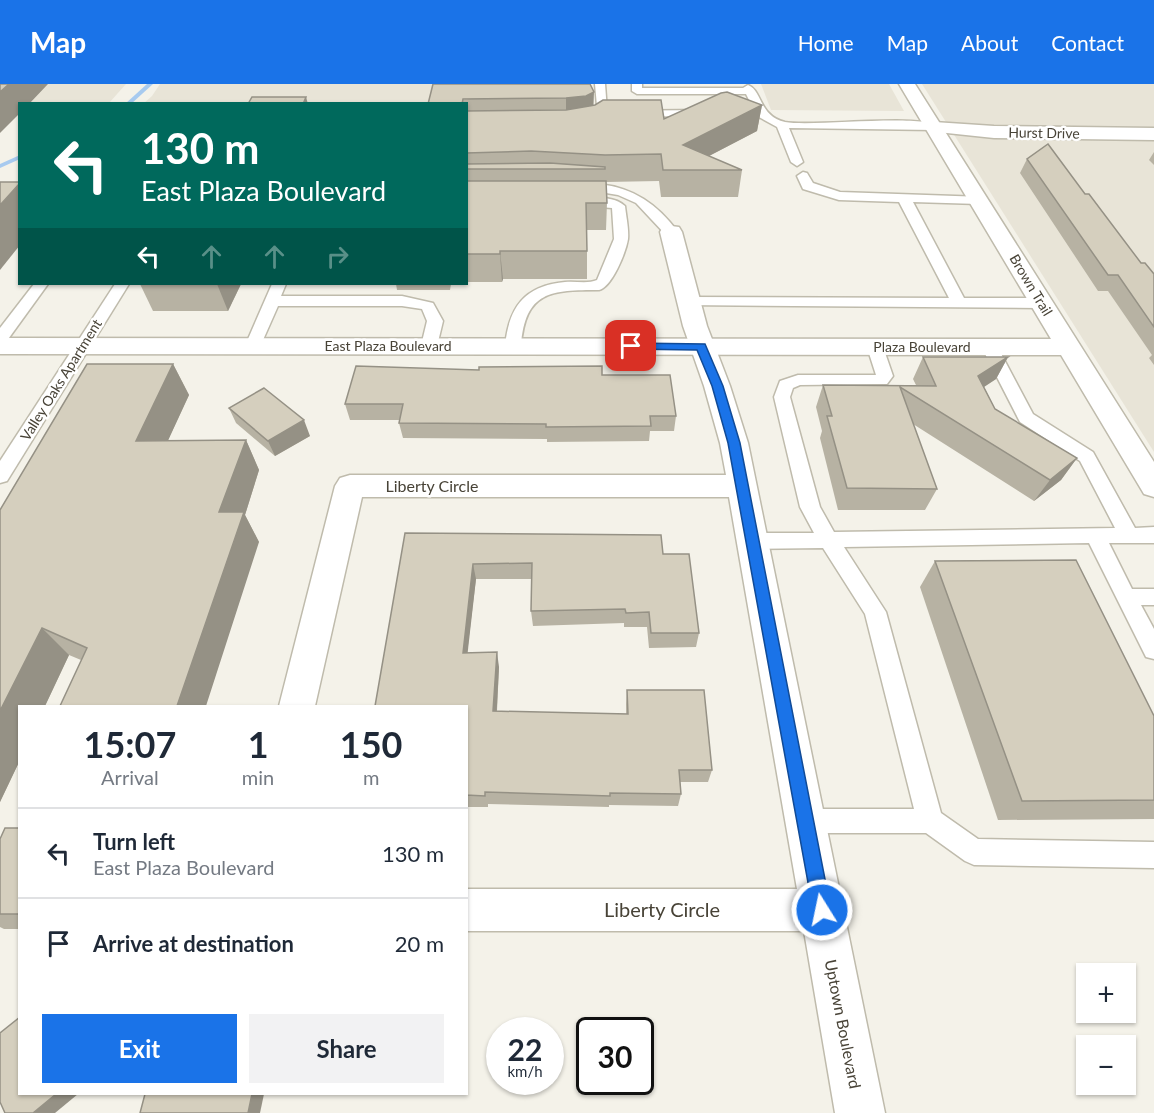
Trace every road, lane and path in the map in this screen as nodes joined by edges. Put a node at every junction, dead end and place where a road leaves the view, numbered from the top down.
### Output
1 (600, 84) edge
2 (907, 84) edge
3 (637, 87) edge
4 (748, 87) edge
5 (711, 113) edge
6 (639, 114) junction
7 (607, 115) junction
8 (782, 125) junction
9 (590, 127) edge
10 (934, 127) junction
11 (1154, 134) edge
12 (797, 162) dead end
13 (803, 176) dead end
14 (585, 188) edge
15 (904, 198) junction
16 (979, 200) junction
17 (560, 202) edge
18 (671, 232) joint
19 (39, 285) edge
20 (121, 285) edge
21 (279, 285) edge
22 (272, 301) junction
23 (689, 302) junction
24 (959, 303) junction
25 (1041, 303) junction
26 (0, 339) edge
27 (0, 346) edge
28 (83, 346) junction
29 (253, 346) junction
30 (429, 346) junction
31 (513, 346) junction
32 (701, 346) junction
33 (777, 347) joint
34 (875, 347) junction
35 (1068, 347) junction
36 (990, 348) junction
37 (0, 476) edge
38 (742, 486) junction
39 (1154, 486) edge
40 (1095, 535) junction
41 (1129, 535) junction
42 (1154, 535) edge
43 (827, 538) junction
44 (753, 541) junction
45 (1126, 597) junction
46 (1154, 597) edge
47 (1154, 650) edge
48 (297, 705) edge
49 (930, 820) junction
50 (805, 821) junction
51 (1154, 855) edge
52 (468, 910) edge
53 (822, 910) junction
54 (860, 1113) edge

1 - 7 lane
2 - 10 street, Brown Trail
3 - 4 lane
3 - 6 lane
4 - 8 lane
5 - 6 lane
6 - 7 lane
7 - 9 lane
8 - 10 lane
8 - 12 lane
10 - 11 street, Hurst Drive
10 - 16 street, Brown Trail
13 - 15 lane
14 - 18 lane
15 - 16 lane
15 - 24 lane
16 - 25 street, Brown Trail
17 - 31 lane
18 - 23 street, Uptown Boulevard
19 - 26 lane
20 - 28 lane, Valley Oaks Apartment
21 - 22 lane
22 - 29 lane
22 - 30 lane
23 - 24 lane
23 - 32 street, Uptown Boulevard
24 - 25 lane
25 - 35 street, Brown Trail
27 - 28 street, East Plaza Boulevard
28 - 29 street, East Plaza Boulevard
28 - 37 lane, Valley Oaks Apartment
29 - 30 street, East Plaza Boulevard
30 - 31 street, East Plaza Boulevard
31 - 32 street, East Plaza Boulevard
32 - 33 street, East Plaza Boulevard
32 - 38 street, Uptown Boulevard
33 - 34 street, Plaza Boulevard
34 - 36 street, Plaza Boulevard
34 - 43 lane
35 - 36 street, Plaza Boulevard
35 - 39 street, Brown Trail
36 - 41 lane
38 - 44 street, Uptown Boulevard
38 - 48 street, Liberty Circle
40 - 41 lane
40 - 43 lane
40 - 45 lane
41 - 42 lane
43 - 44 lane
43 - 49 lane
44 - 50 street, Uptown Boulevard
45 - 46 lane
45 - 47 lane
49 - 50 lane
49 - 51 lane
50 - 53 street, Uptown Boulevard
52 - 53 street, Liberty Circle
53 - 54 street, Uptown Boulevard

